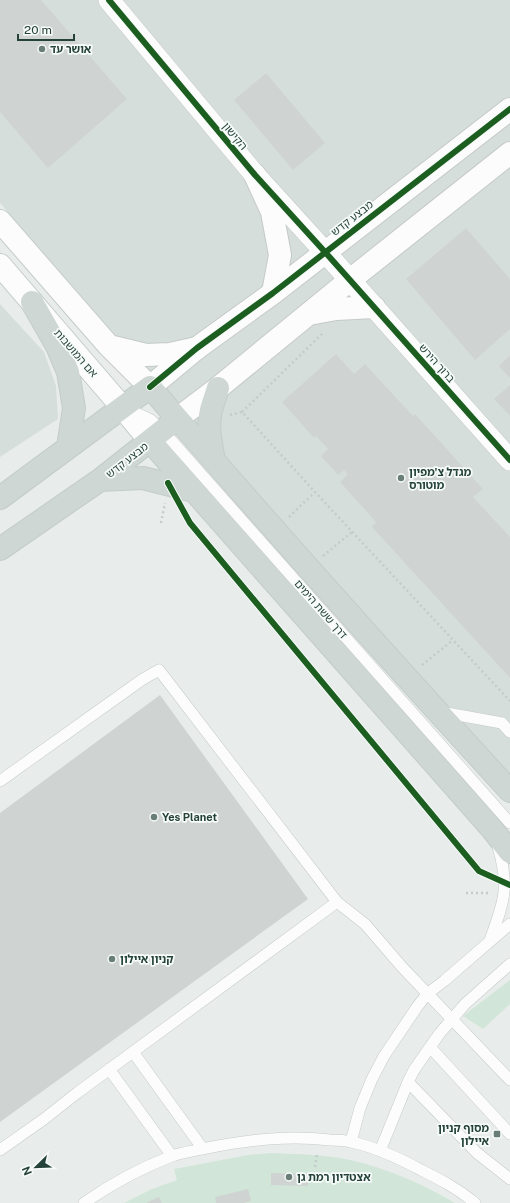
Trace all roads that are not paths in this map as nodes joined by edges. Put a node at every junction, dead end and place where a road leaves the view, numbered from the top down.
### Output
1 (109, 0) edge
2 (510, 109) edge
3 (510, 152) edge
4 (255, 175) junction
5 (0, 221) edge
6 (325, 252) junction
7 (0, 265) edge
8 (350, 280) junction
9 (273, 293) junction
10 (32, 302) junction
11 (374, 307) junction
12 (307, 315) junction
13 (109, 346) junction
14 (197, 348) junction
15 (150, 387) junction
16 (218, 388) junction
17 (122, 407) junction
18 (164, 430) junction
19 (68, 447) junction
20 (510, 460) edge
21 (214, 461) junction
22 (100, 480) junction
23 (194, 491) junction
24 (0, 498) edge
25 (0, 549) edge
26 (437, 712) junction
27 (510, 732) edge
28 (0, 781) edge
29 (510, 791) edge
30 (501, 826) edge
31 (510, 852) edge
32 (337, 902) junction
33 (510, 924) edge
34 (489, 942) junction
35 (509, 965) edge
36 (427, 994) junction
37 (452, 1019) junction
38 (430, 1047) junction
39 (133, 1052) junction
40 (109, 1069) junction
41 (510, 1080) edge
42 (408, 1082) junction
43 (510, 1134) edge
44 (351, 1142) junction
45 (203, 1149) junction
46 (0, 1150) edge
47 (380, 1151) junction
48 (172, 1156) junction
49 (510, 1179) edge
50 (84, 1203) edge
51 (475, 1203) edge

1 - 4 street, הקישון
2 - 6 street, מבצע קדש
3 - 8 street, מבצע קדש
4 - 6 street, הקישון
4 - 9 street
5 - 13 street
6 - 8 street, הקישון
6 - 9 street, מבצע קדש
7 - 10 street, אם המושבות
8 - 11 street, ברוך הירש
8 - 12 street, מבצע קדש
9 - 14 street, מבצע קדש
10 - 17 street, אם המושבות
10 - 19 main road
11 - 12 street
11 - 20 street, ברוך הירש
12 - 16 street, מבצע קדש
13 - 14 street
13 - 15 street
14 - 15 street, מבצע קדש
15 - 17 main road, מבצע קדש
15 - 18 main road, דרך ששת הימים
16 - 18 street, מבצע קדש
16 - 21 main road
17 - 18 street, אם המושבות
17 - 19 main road, מבצע קדש
18 - 21 main road, דרך ששת הימים
18 - 22 main road, מבצע קדש
18 - 23 main road, דרך ששת הימים
18 - 30 lane, דרך ששת הימים
19 - 24 main road, מבצע קדש
21 - 26 main road, דרך ששת הימים
22 - 23 main road
22 - 25 main road, מבצע קדש
23 - 30 main road, דרך ששת הימים
26 - 27 lane
26 - 29 main road, דרך ששת הימים
28 - 32 lane
30 - 31 main road, דרך ששת הימים
30 - 34 lane
32 - 36 lane
32 - 39 lane
33 - 34 lane
34 - 36 lane
35 - 37 lane
36 - 37 lane
36 - 44 lane
37 - 38 lane
37 - 41 lane
38 - 42 lane
38 - 43 lane
39 - 40 lane
39 - 45 lane
40 - 46 lane
40 - 48 lane
42 - 47 lane
42 - 49 lane
44 - 45 lane
44 - 47 lane
45 - 48 lane
47 - 51 lane
48 - 50 lane

